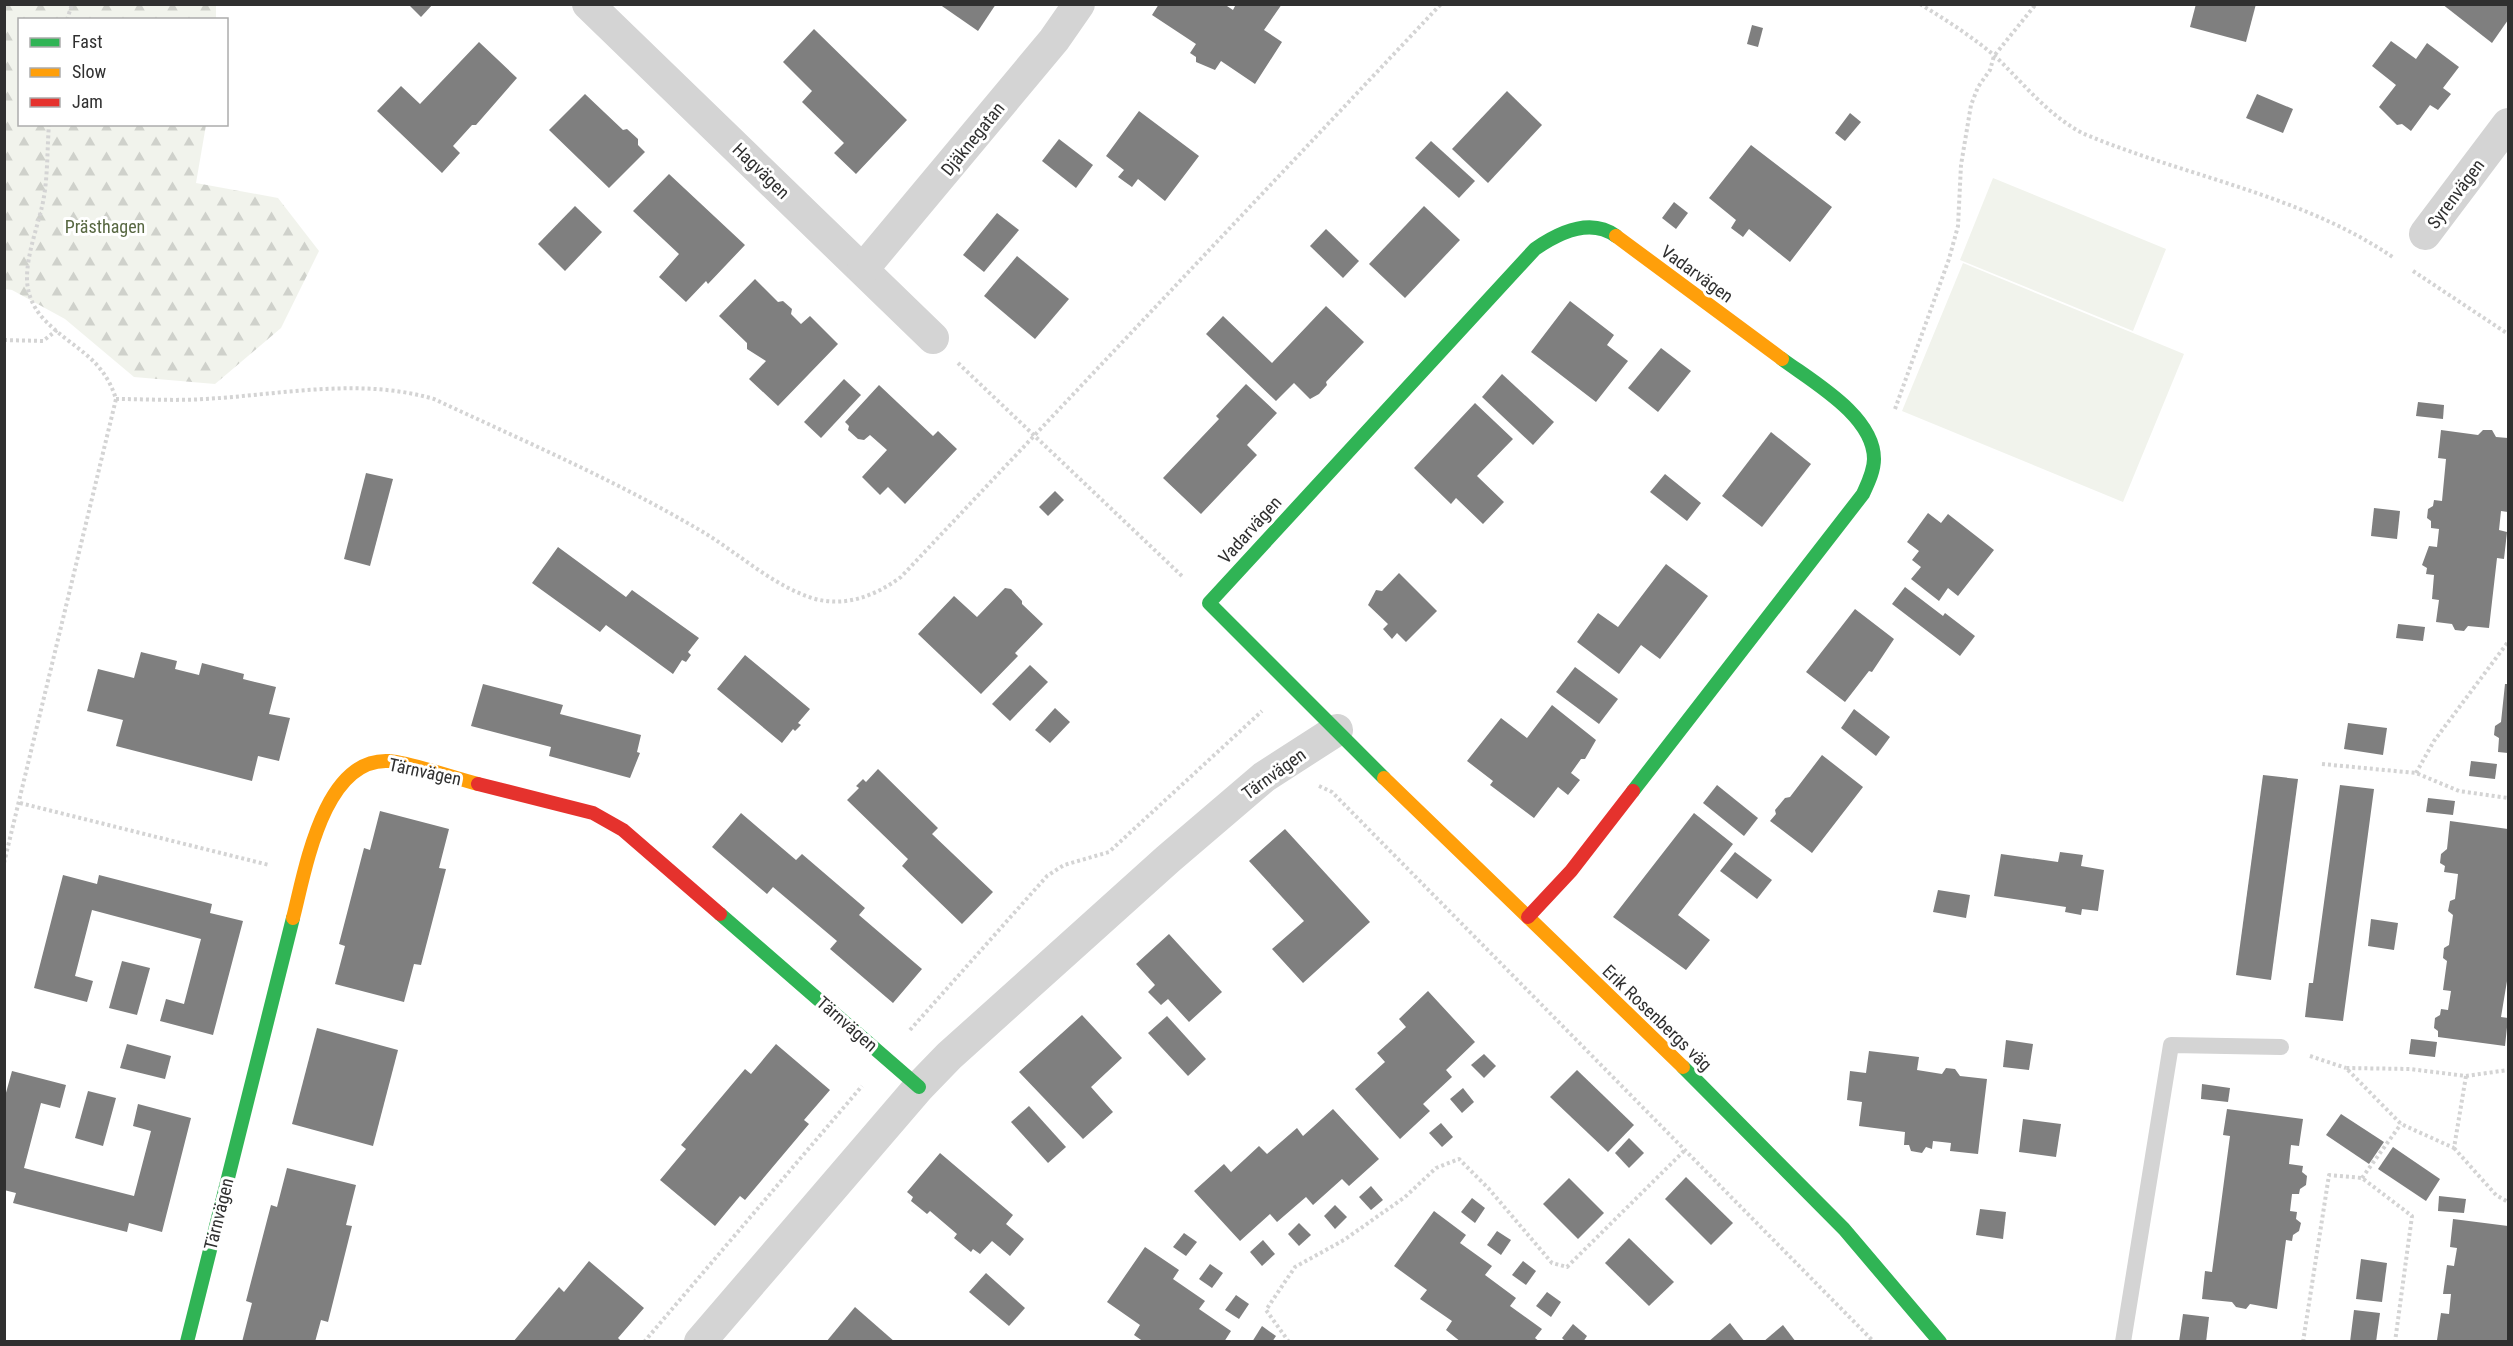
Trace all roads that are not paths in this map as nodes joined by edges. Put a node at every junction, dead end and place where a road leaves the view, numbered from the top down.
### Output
1 (588, 4) edge
2 (1079, 4) edge
3 (2508, 124) edge
4 (2425, 234) dead end
5 (863, 269) junction
6 (933, 338) road end
7 (1337, 730) junction
8 (1528, 917) junction
9 (2281, 1047) road end
10 (919, 1087) junction
11 (711, 1337) edge
12 (187, 1341) edge
13 (1940, 1341) edge
14 (2123, 1341) edge

1 - 5 street, Hagvägen
2 - 5 street, Djäknegatan
3 - 4 street, Syrenvägen
5 - 6 street, Hagvägen
7 - 8 street, Erik Rosenbergs väg
7 - 8 street, Vadarvägen
7 - 10 street, Tärnvägen
8 - 13 street, Erik Rosenbergs väg
9 - 14 lane
10 - 11 street, Tärnvägen
10 - 12 street, Tärnvägen

